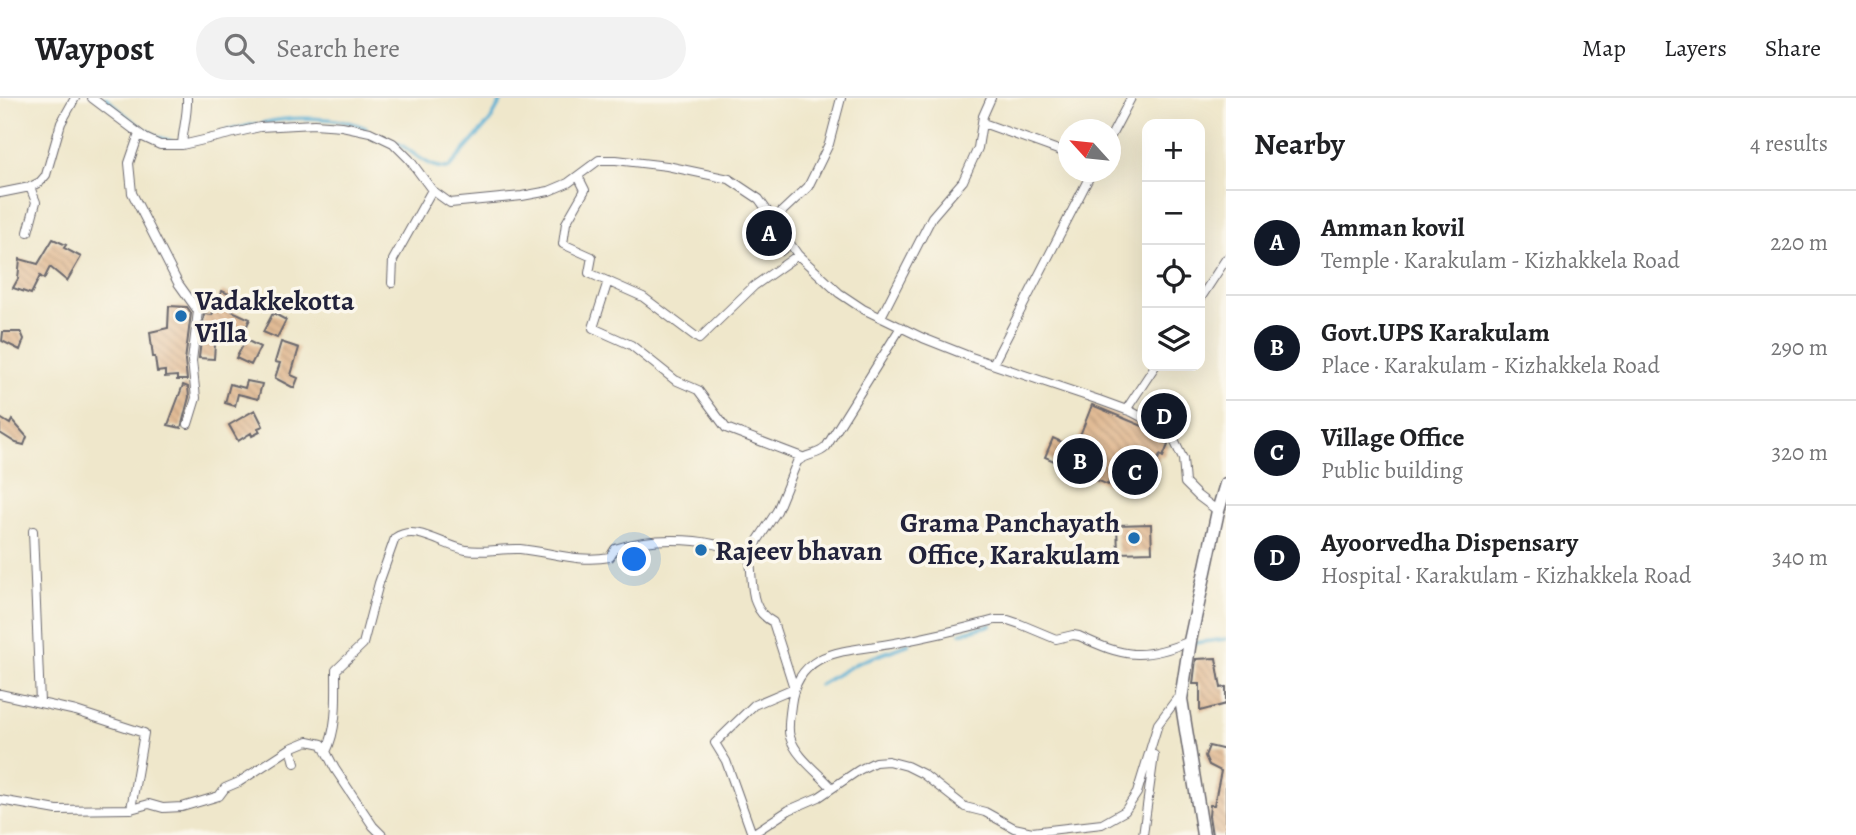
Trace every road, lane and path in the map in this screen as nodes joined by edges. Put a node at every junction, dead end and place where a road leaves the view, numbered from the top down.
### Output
1 (75, 98) edge
2 (92, 98) edge
3 (187, 98) edge
4 (841, 98) edge
5 (991, 98) edge
6 (1131, 98) edge
7 (1120, 119) edge
8 (983, 123) junction
9 (139, 134) junction
10 (182, 143) junction
11 (1058, 151) edge
12 (578, 176) junction
13 (1087, 182) edge
14 (30, 187) junction
15 (432, 190) junction
16 (0, 193) edge
17 (774, 219) junction
18 (28, 232) dead end
19 (797, 255) junction
20 (1226, 259) edge
21 (608, 281) junction
22 (392, 283) dead end
23 (1205, 291) edge
24 (881, 317) junction
25 (901, 327) junction
26 (993, 364) junction
27 (1152, 371) edge
28 (1125, 410) junction
29 (188, 424) dead end
30 (802, 457) junction
31 (1226, 484) edge
32 (1218, 511) junction
33 (33, 531) dead end
34 (750, 560) junction
35 (1189, 644) junction
36 (794, 688) junction
37 (0, 694) edge
38 (1181, 699) junction
39 (40, 703) junction
40 (1158, 724) junction
41 (291, 748) junction
42 (326, 752) junction
43 (295, 763) dead end
44 (831, 787) junction
45 (0, 800) edge
46 (131, 809) junction
47 (752, 834) edge
48 (1031, 834) edge
49 (382, 835) edge
50 (1143, 835) edge
51 (1203, 835) edge

1 - 14 street
2 - 9 street
3 - 10 street
4 - 17 street
5 - 8 street
6 - 7 street
8 - 11 street
8 - 24 street
9 - 10 street
9 - 29 street
10 - 15 street
12 - 15 street
12 - 17 street
12 - 21 street
13 - 26 street
14 - 16 street
14 - 18 street
15 - 22 street
17 - 19 street
19 - 21 street
19 - 24 street
20 - 23 street
21 - 30 street
24 - 25 street
25 - 26 street
25 - 30 street
26 - 28 street
27 - 28 street
28 - 32 street
30 - 34 street
31 - 32 main road
32 - 35 main road
33 - 39 street
34 - 36 street
34 - 42 street
35 - 36 street
35 - 38 main road
36 - 44 street
36 - 47 street
37 - 39 street
38 - 40 street
38 - 51 main road
39 - 46 street
40 - 48 street
40 - 50 street
41 - 42 street
41 - 43 street
41 - 46 street
42 - 49 street
44 - 47 street
44 - 48 street
45 - 46 street

